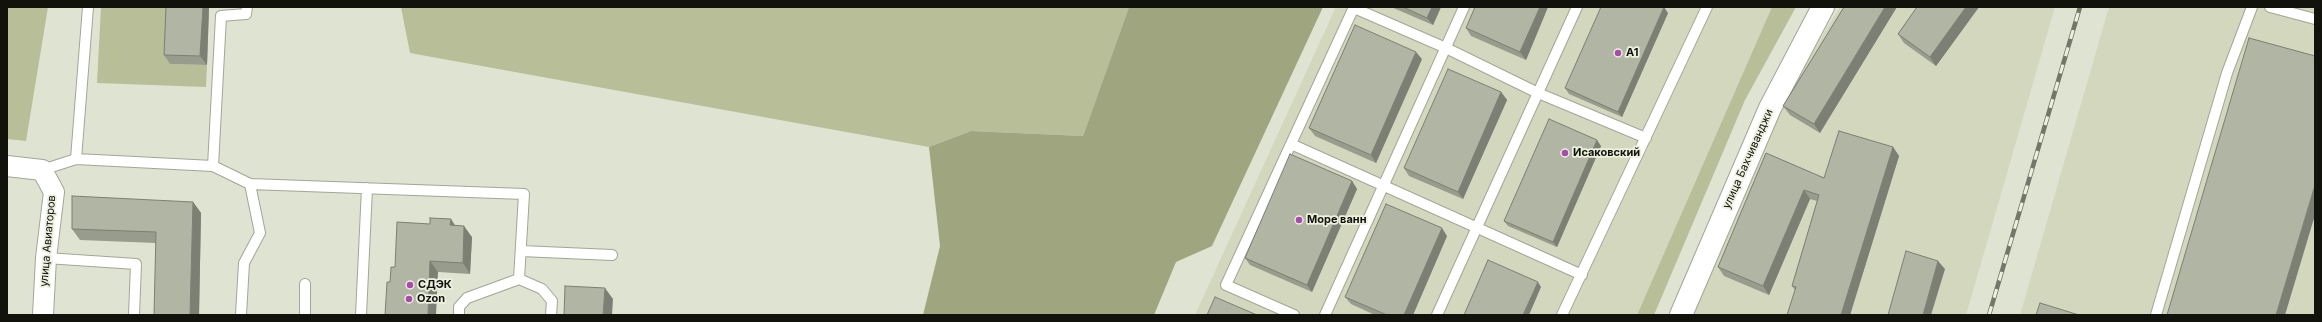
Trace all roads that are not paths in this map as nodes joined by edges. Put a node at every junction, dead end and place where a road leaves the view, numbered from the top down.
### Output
1 (88, 7) edge
2 (247, 7) edge
3 (1354, 7) edge
4 (1464, 7) edge
5 (1577, 7) edge
6 (1707, 7) edge
7 (1823, 7) edge
8 (2252, 7) edge
9 (2270, 7) edge
10 (2315, 19) edge
11 (1446, 48) junction
12 (1538, 93) junction
13 (1646, 138) junction
14 (1291, 144) junction
15 (76, 159) junction
16 (7, 166) edge
17 (213, 166) junction
18 (42, 170) junction
19 (250, 184) junction
20 (1383, 185) junction
21 (367, 188) junction
22 (1476, 227) junction
23 (521, 250) junction
24 (612, 255) dead end
25 (46, 258) junction
26 (1582, 276) junction
27 (520, 279) junction
28 (304, 284) dead end
29 (43, 315) edge
30 (134, 315) edge
31 (241, 315) edge
32 (305, 315) edge
33 (361, 315) edge
34 (459, 315) edge
35 (551, 315) edge
36 (1294, 315) edge
37 (1325, 315) edge
38 (1437, 315) edge
39 (1562, 315) edge
40 (1681, 315) edge
41 (2156, 315) edge

1 - 15 lane
2 - 17 lane
3 - 11 lane
3 - 14 lane
4 - 11 lane
5 - 12 lane
6 - 13 lane
7 - 40 main road, улица Бахчиванджи
8 - 41 lane
9 - 10 lane
11 - 12 lane
11 - 20 lane
12 - 13 lane
12 - 22 lane
13 - 26 lane
14 - 20 lane
14 - 36 lane
15 - 17 lane
15 - 18 lane
16 - 18 street
17 - 19 lane
18 - 25 street, улица Авиаторов
19 - 21 lane
19 - 31 lane
20 - 22 lane
20 - 37 lane
21 - 23 lane
21 - 33 lane
22 - 26 lane
22 - 38 lane
23 - 24 lane
23 - 27 lane
25 - 29 street, улица Авиаторов
25 - 30 lane
26 - 39 lane
27 - 34 lane
27 - 35 lane
28 - 32 lane

